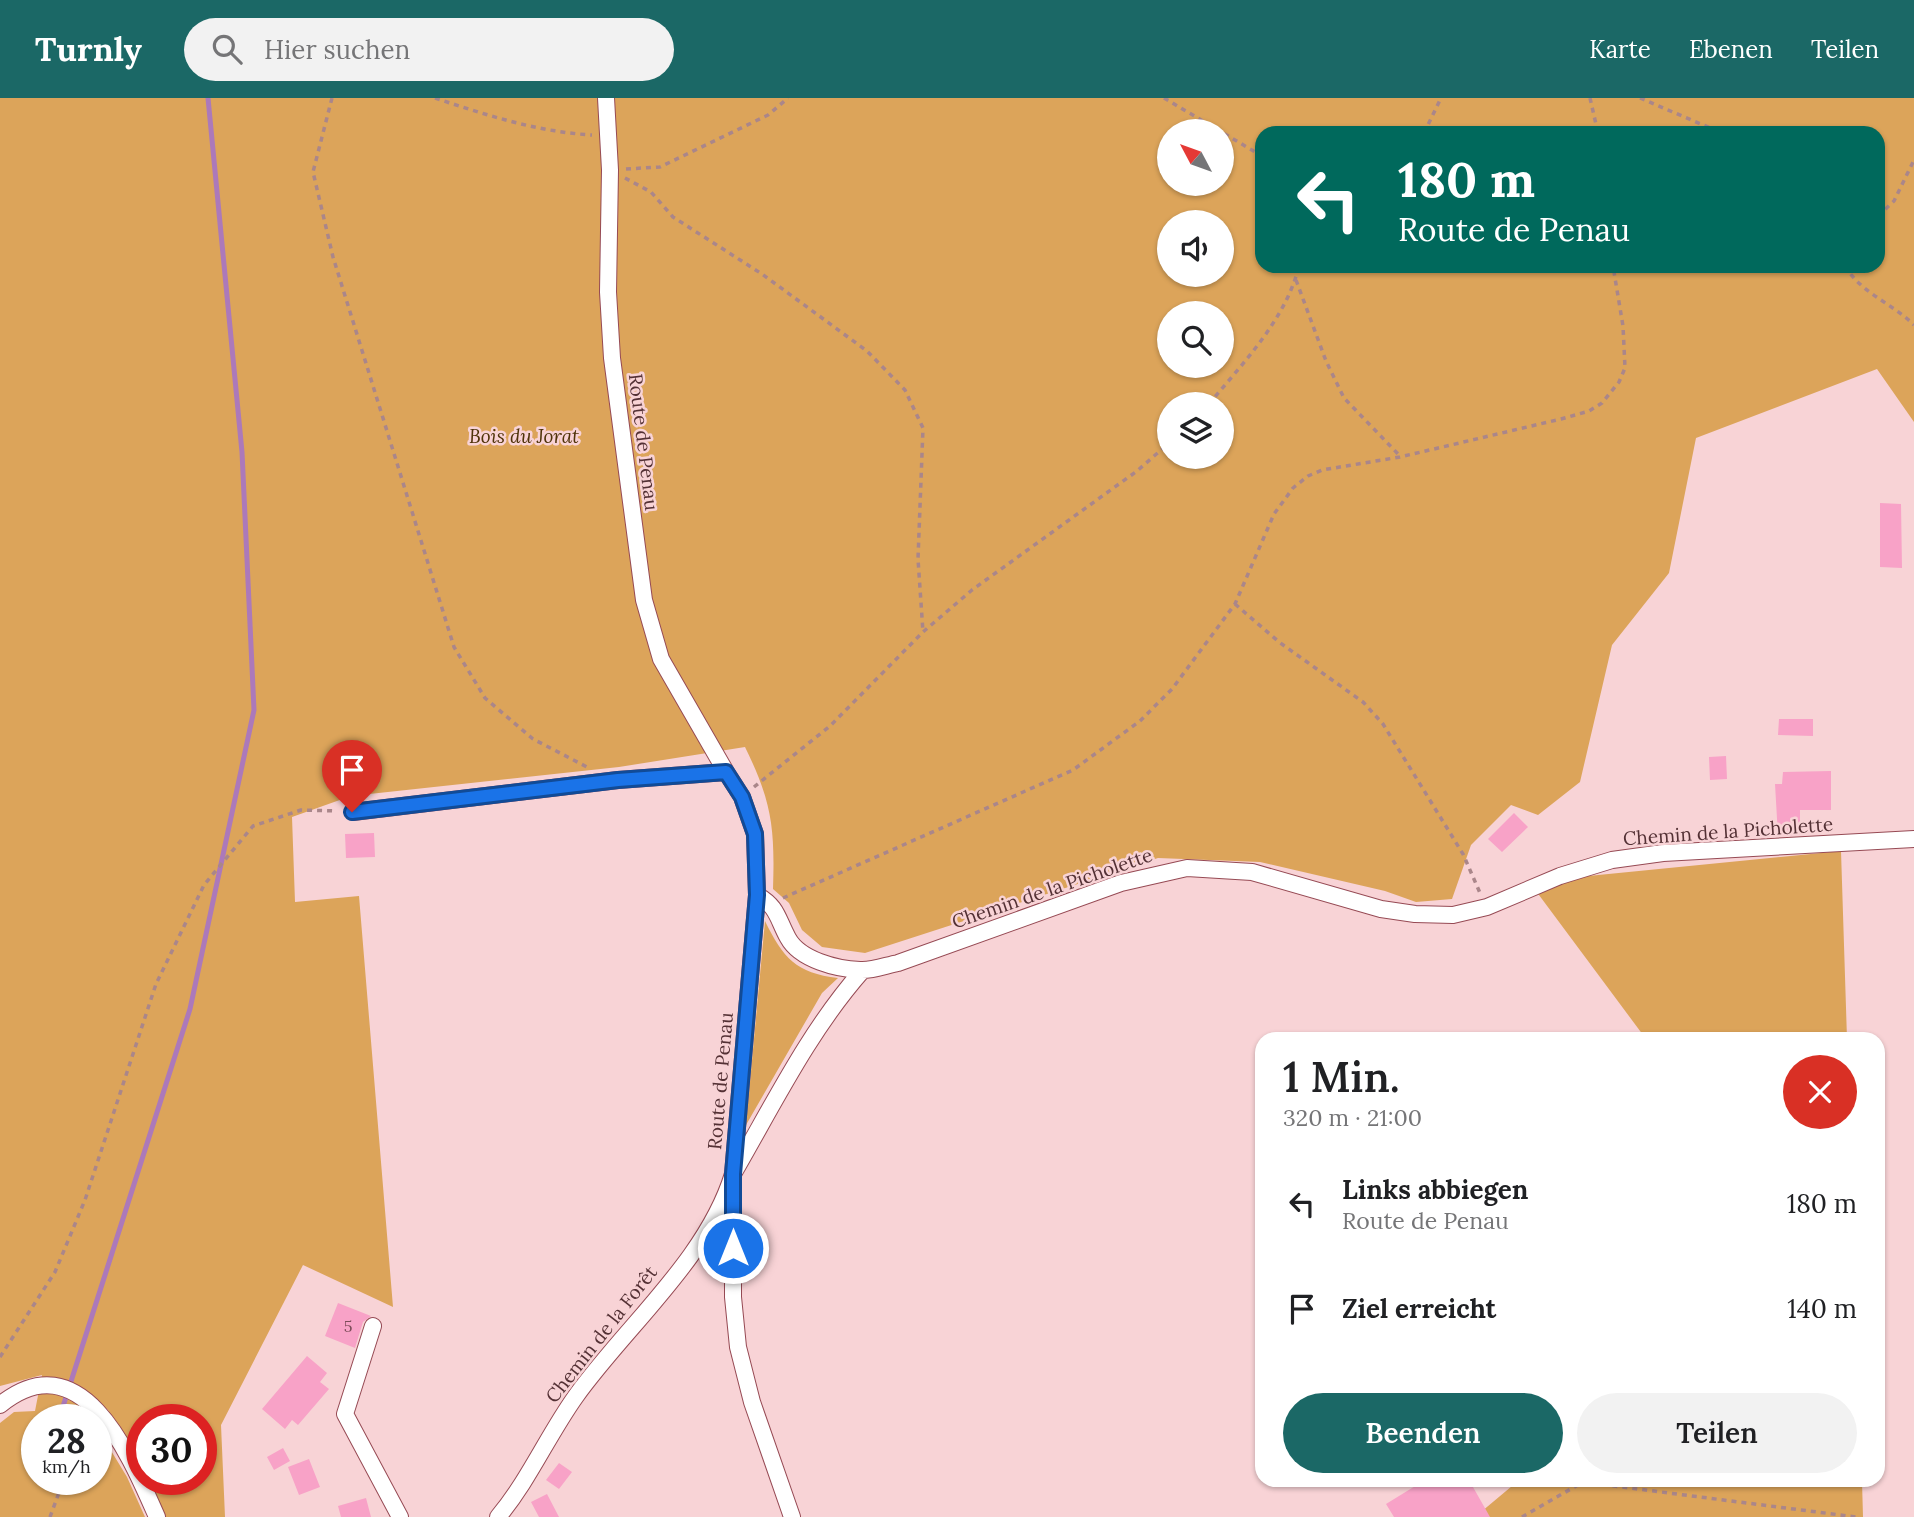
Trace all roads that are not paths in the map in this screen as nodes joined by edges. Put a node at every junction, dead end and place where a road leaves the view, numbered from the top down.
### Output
1 (606, 98) edge
2 (726, 772) junction
3 (352, 812) road end
4 (1914, 839) edge
5 (764, 899) junction
6 (862, 971) junction
7 (733, 1174) junction
8 (373, 1326) dead end
9 (0, 1405) edge
10 (157, 1517) edge
11 (400, 1517) edge
12 (498, 1517) edge
13 (792, 1517) edge

1 - 2 street, Route de Penau
2 - 3 street
2 - 5 street, Route de Penau
4 - 6 street, Chemin de la Picholette
5 - 6 street
5 - 7 street, Route de Penau
6 - 7 street
7 - 12 street, Chemin de la Forêt
7 - 13 street, Route de Penau
8 - 11 street
9 - 10 street

